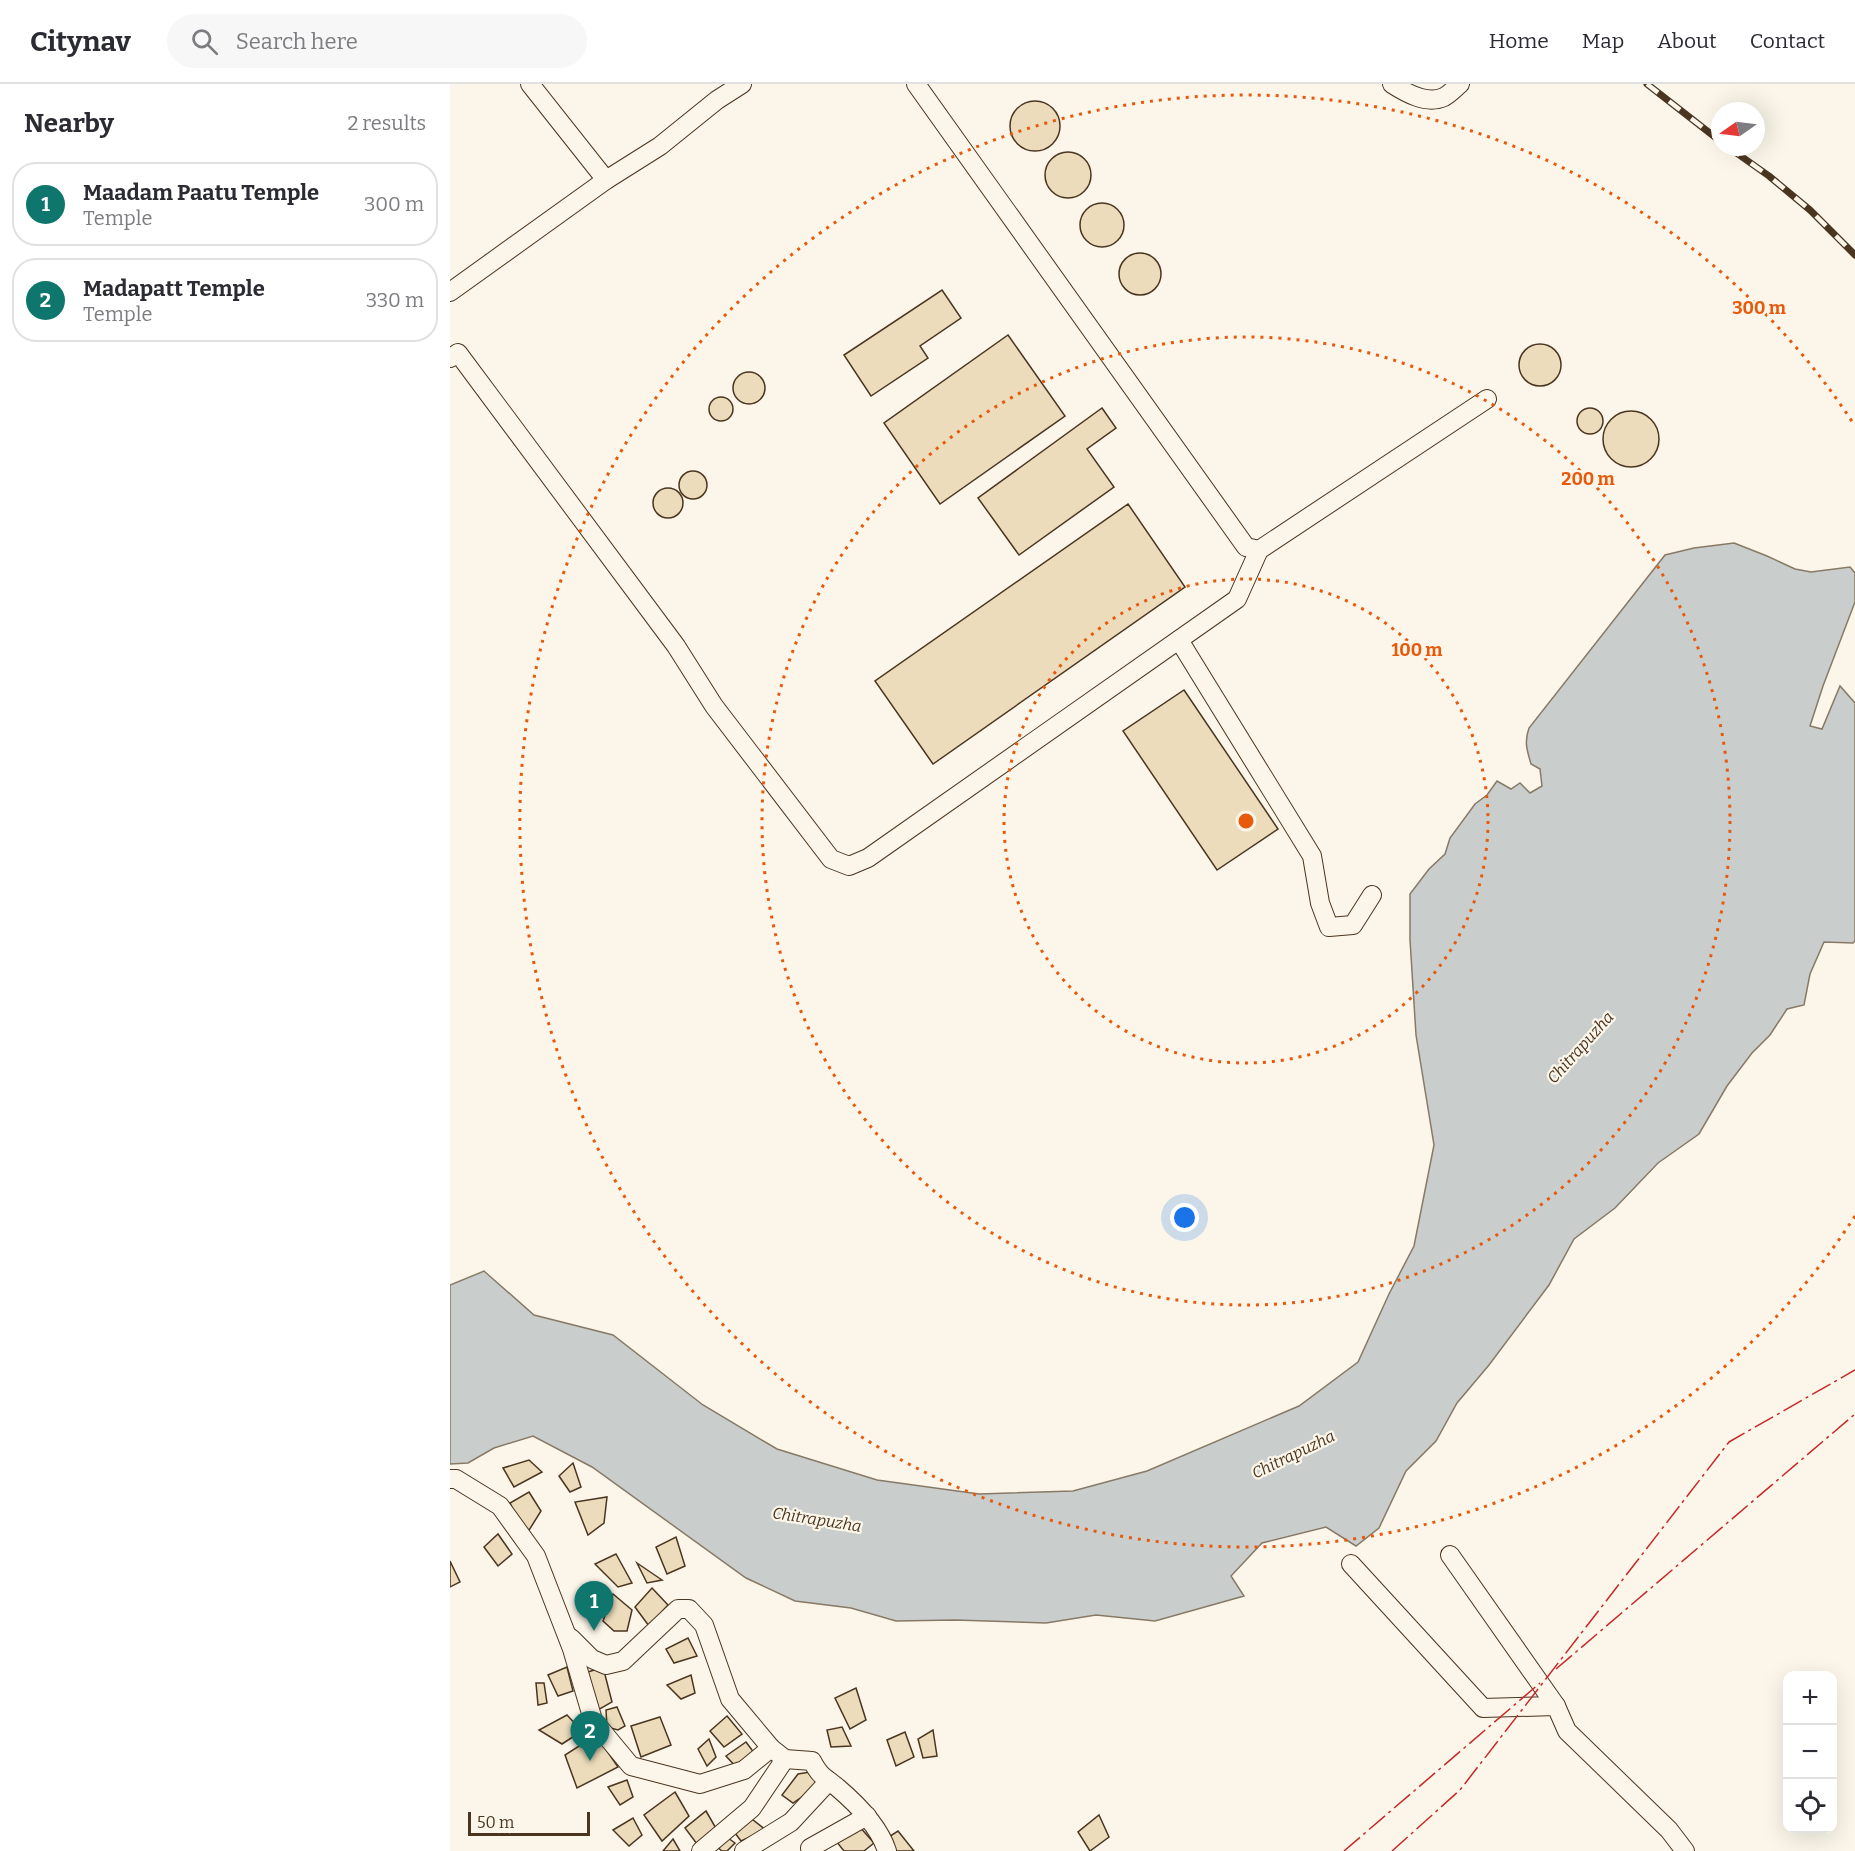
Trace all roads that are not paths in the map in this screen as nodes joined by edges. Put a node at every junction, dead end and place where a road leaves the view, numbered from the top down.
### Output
1 (530, 84) edge
2 (742, 84) edge
3 (916, 84) edge
4 (1392, 84) edge
5 (1460, 84) edge
6 (606, 180) junction
7 (450, 292) edge
8 (450, 358) edge
9 (1487, 399) dead end
10 (1259, 550) junction
11 (1179, 640) junction
12 (1372, 895) dead end
13 (450, 1479) edge
14 (1450, 1555) dead end
15 (1351, 1564) dead end
16 (566, 1633) junction
17 (1556, 1706) junction
18 (778, 1754) junction
19 (829, 1781) junction
20 (867, 1816) junction
21 (701, 1851) edge
22 (744, 1851) edge
23 (812, 1851) edge
24 (887, 1851) edge
25 (1685, 1851) edge

1 - 6 street
2 - 6 street
3 - 10 street
4 - 5 street
6 - 7 street
8 - 11 street
9 - 10 street
10 - 11 street
11 - 12 street
13 - 16 street
14 - 17 street
15 - 17 street
16 - 18 street
16 - 18 street
17 - 25 street
18 - 19 street
18 - 21 street
19 - 20 street
19 - 22 street
20 - 23 street
20 - 24 street

